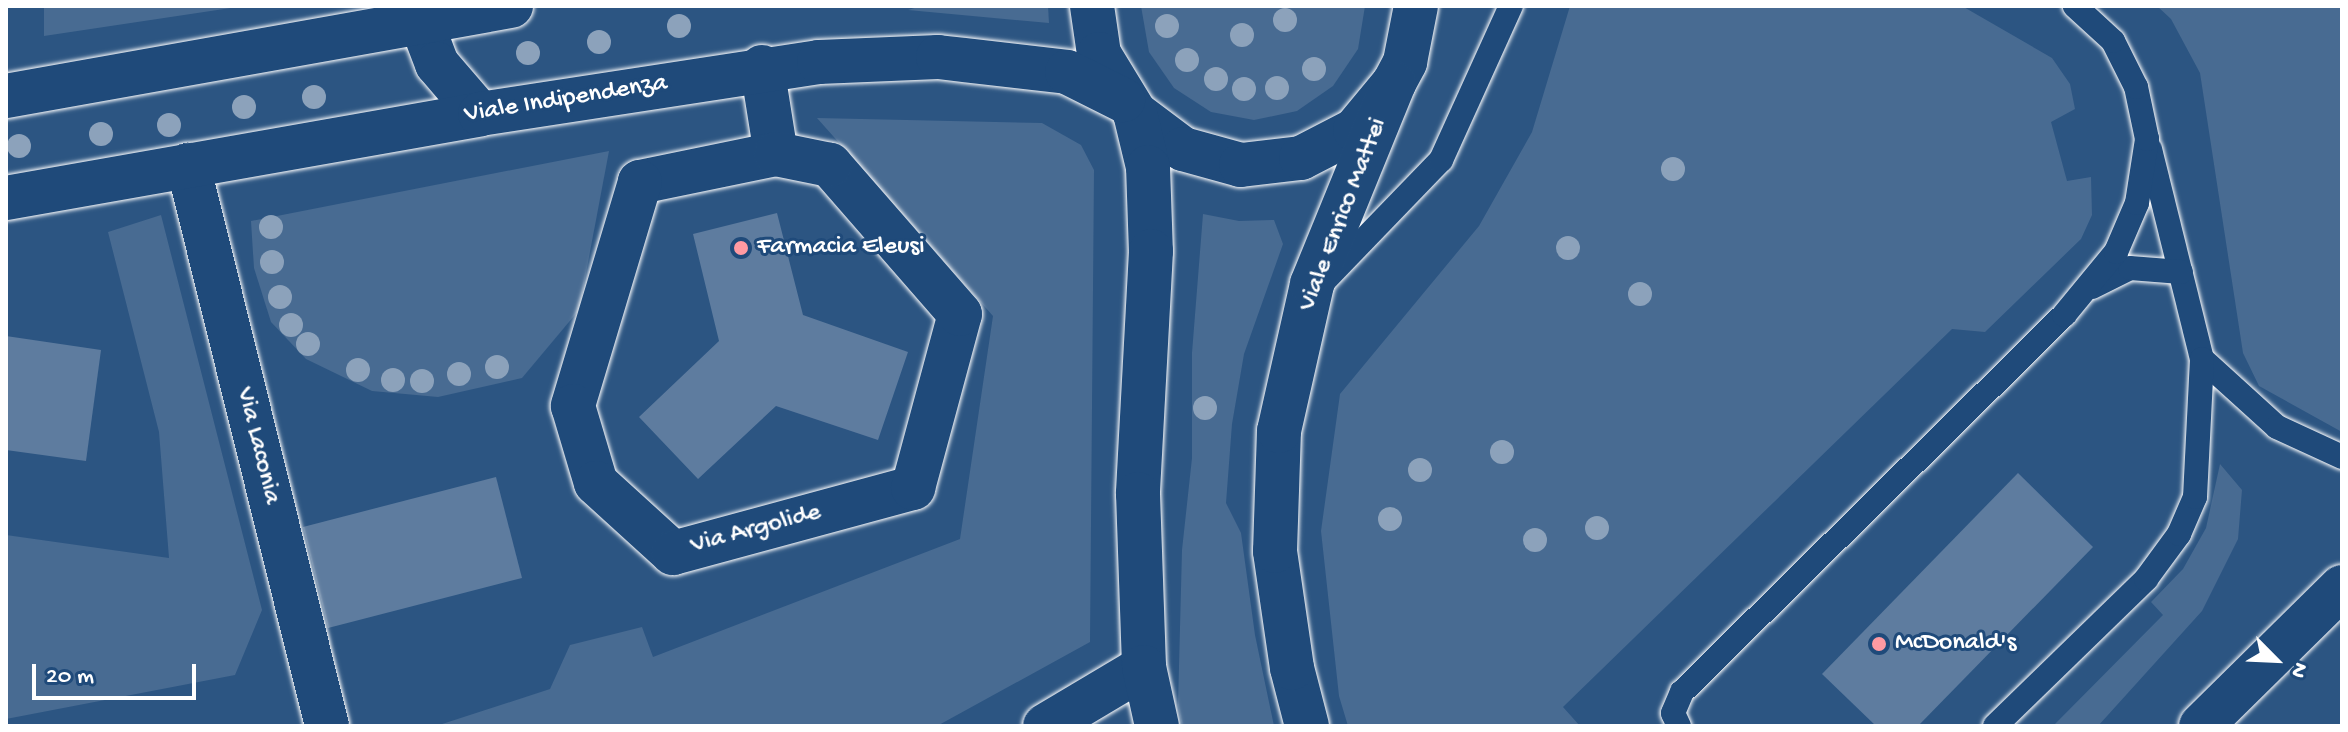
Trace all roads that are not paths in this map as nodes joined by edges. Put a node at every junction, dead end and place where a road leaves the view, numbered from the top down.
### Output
1 (374, 6) edge
2 (511, 6) edge
3 (1092, 6) edge
4 (1416, 6) edge
5 (1438, 6) edge
6 (1511, 6) edge
7 (2075, 6) edge
8 (416, 14) edge
9 (342, 37) junction
10 (762, 67) junction
11 (1400, 73) junction
12 (6, 96) edge
13 (1129, 107) junction
14 (480, 114) junction
15 (2147, 139) junction
16 (776, 154) junction
17 (188, 165) junction
18 (6, 198) edge
19 (2181, 272) junction
20 (2083, 292) junction
21 (1310, 296) junction
22 (2202, 359) junction
23 (2342, 457) edge
24 (2342, 587) edge
25 (1144, 667) junction
26 (327, 726) edge
27 (1045, 726) edge
28 (1157, 726) edge
29 (1307, 726) edge
30 (1679, 726) edge
31 (1995, 726) edge
32 (2201, 726) edge

1 - 9 street
2 - 8 street
3 - 13 street
4 - 11 street
5 - 11 street, Viale Enrico Mattei
6 - 21 lane
7 - 15 lane
8 - 9 street
8 - 14 street
9 - 12 street
10 - 13 street, Viale Indipendenza
10 - 14 street, Viale Indipendenza
10 - 16 street
11 - 13 street, Viale Indipendenza
11 - 21 street, Viale Enrico Mattei
13 - 25 street
14 - 17 street, Viale Indipendenza
15 - 19 lane
15 - 20 lane
16 - 16 street, Via Argolide
17 - 18 street, Viale Indipendenza
17 - 26 street, Via Laconia
19 - 20 lane
19 - 22 lane
20 - 30 lane
21 - 29 street, Viale Enrico Mattei
22 - 23 lane
22 - 31 lane
24 - 32 street
25 - 27 street
25 - 28 street

